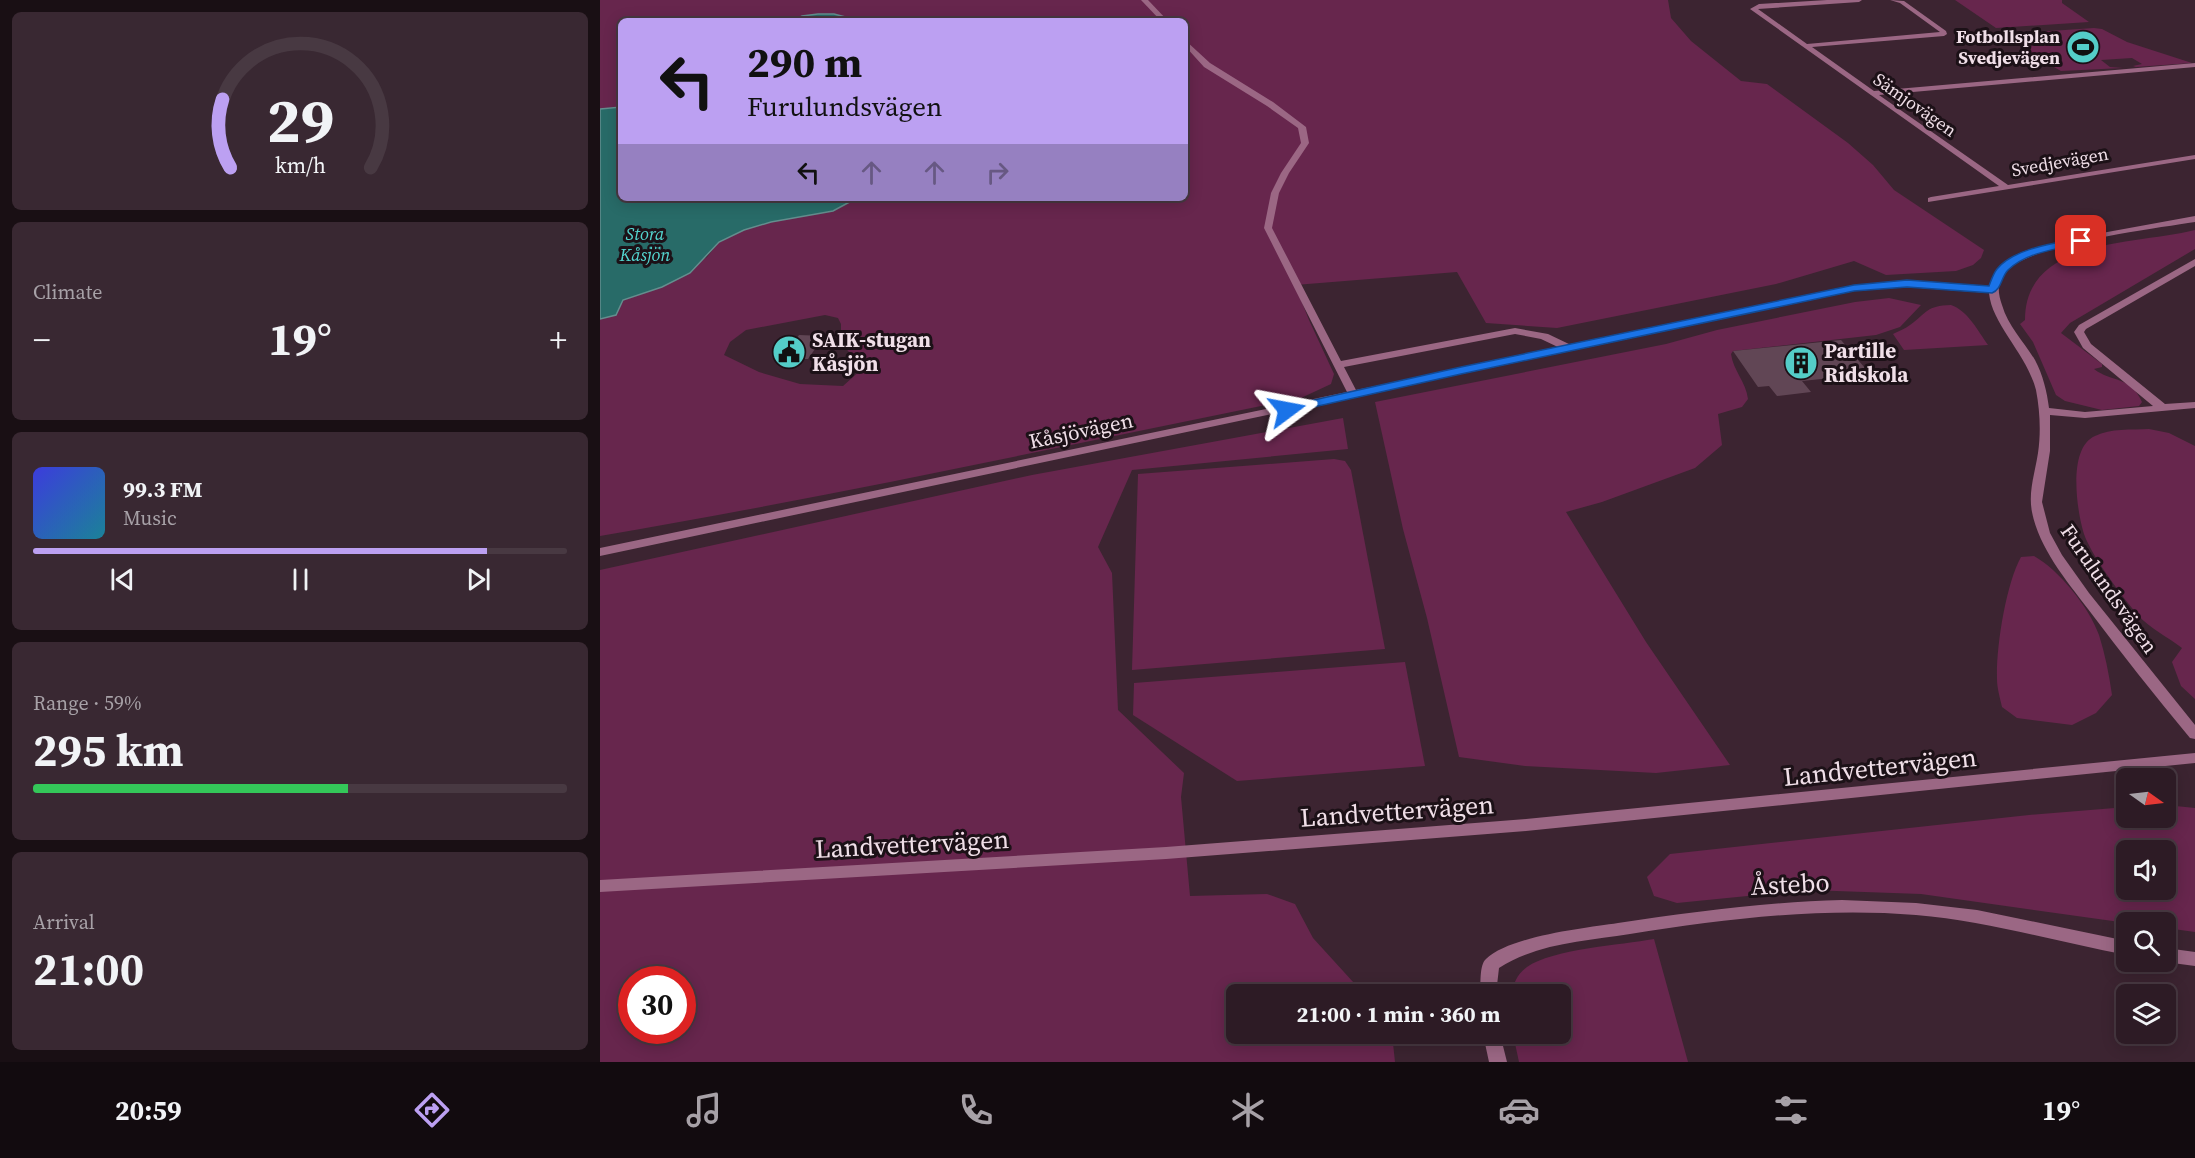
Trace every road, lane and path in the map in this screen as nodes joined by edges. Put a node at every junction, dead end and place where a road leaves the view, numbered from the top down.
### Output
1 (1144, 0) edge
2 (1859, 0) edge
3 (1893, 0) edge
4 (1162, 18) edge
5 (1188, 45) edge
6 (1804, 46) junction
7 (2195, 64) edge
8 (1872, 93) junction
9 (2195, 157) edge
10 (2007, 188) junction
11 (1931, 200) dead end
12 (2195, 219) edge
13 (2195, 262) edge
14 (1992, 290) junction
15 (1569, 348) junction
16 (1338, 365) junction
17 (1353, 394) junction
18 (2195, 405) edge
19 (2163, 408) junction
20 (2045, 411) junction
21 (600, 552) edge
22 (2195, 734) edge
23 (2195, 758) edge
24 (600, 886) edge
25 (2116, 945) edge
26 (2176, 956) edge
27 (2195, 959) edge
28 (1489, 984) edge
29 (1494, 1044) edge
30 (1498, 1062) edge

1 - 4 street
2 - 6 street, Sämjovägen
3 - 6 street, Sämjovägen
5 - 16 street
6 - 8 street, Sämjovägen
7 - 8 street
8 - 10 street, Sämjovägen
9 - 10 street, Svedjevägen
10 - 11 street, Svedjevägen
12 - 14 street
13 - 19 street
14 - 15 street, Kåsjövägen
14 - 20 street, Furulundsvägen
15 - 16 street
15 - 17 street, Kåsjövägen
16 - 17 street
17 - 21 street, Kåsjövägen
18 - 19 street
19 - 20 street
20 - 22 street, Furulundsvägen
23 - 24 street, Landvettervägen
25 - 28 street, Åstebo
26 - 27 street
29 - 30 street

